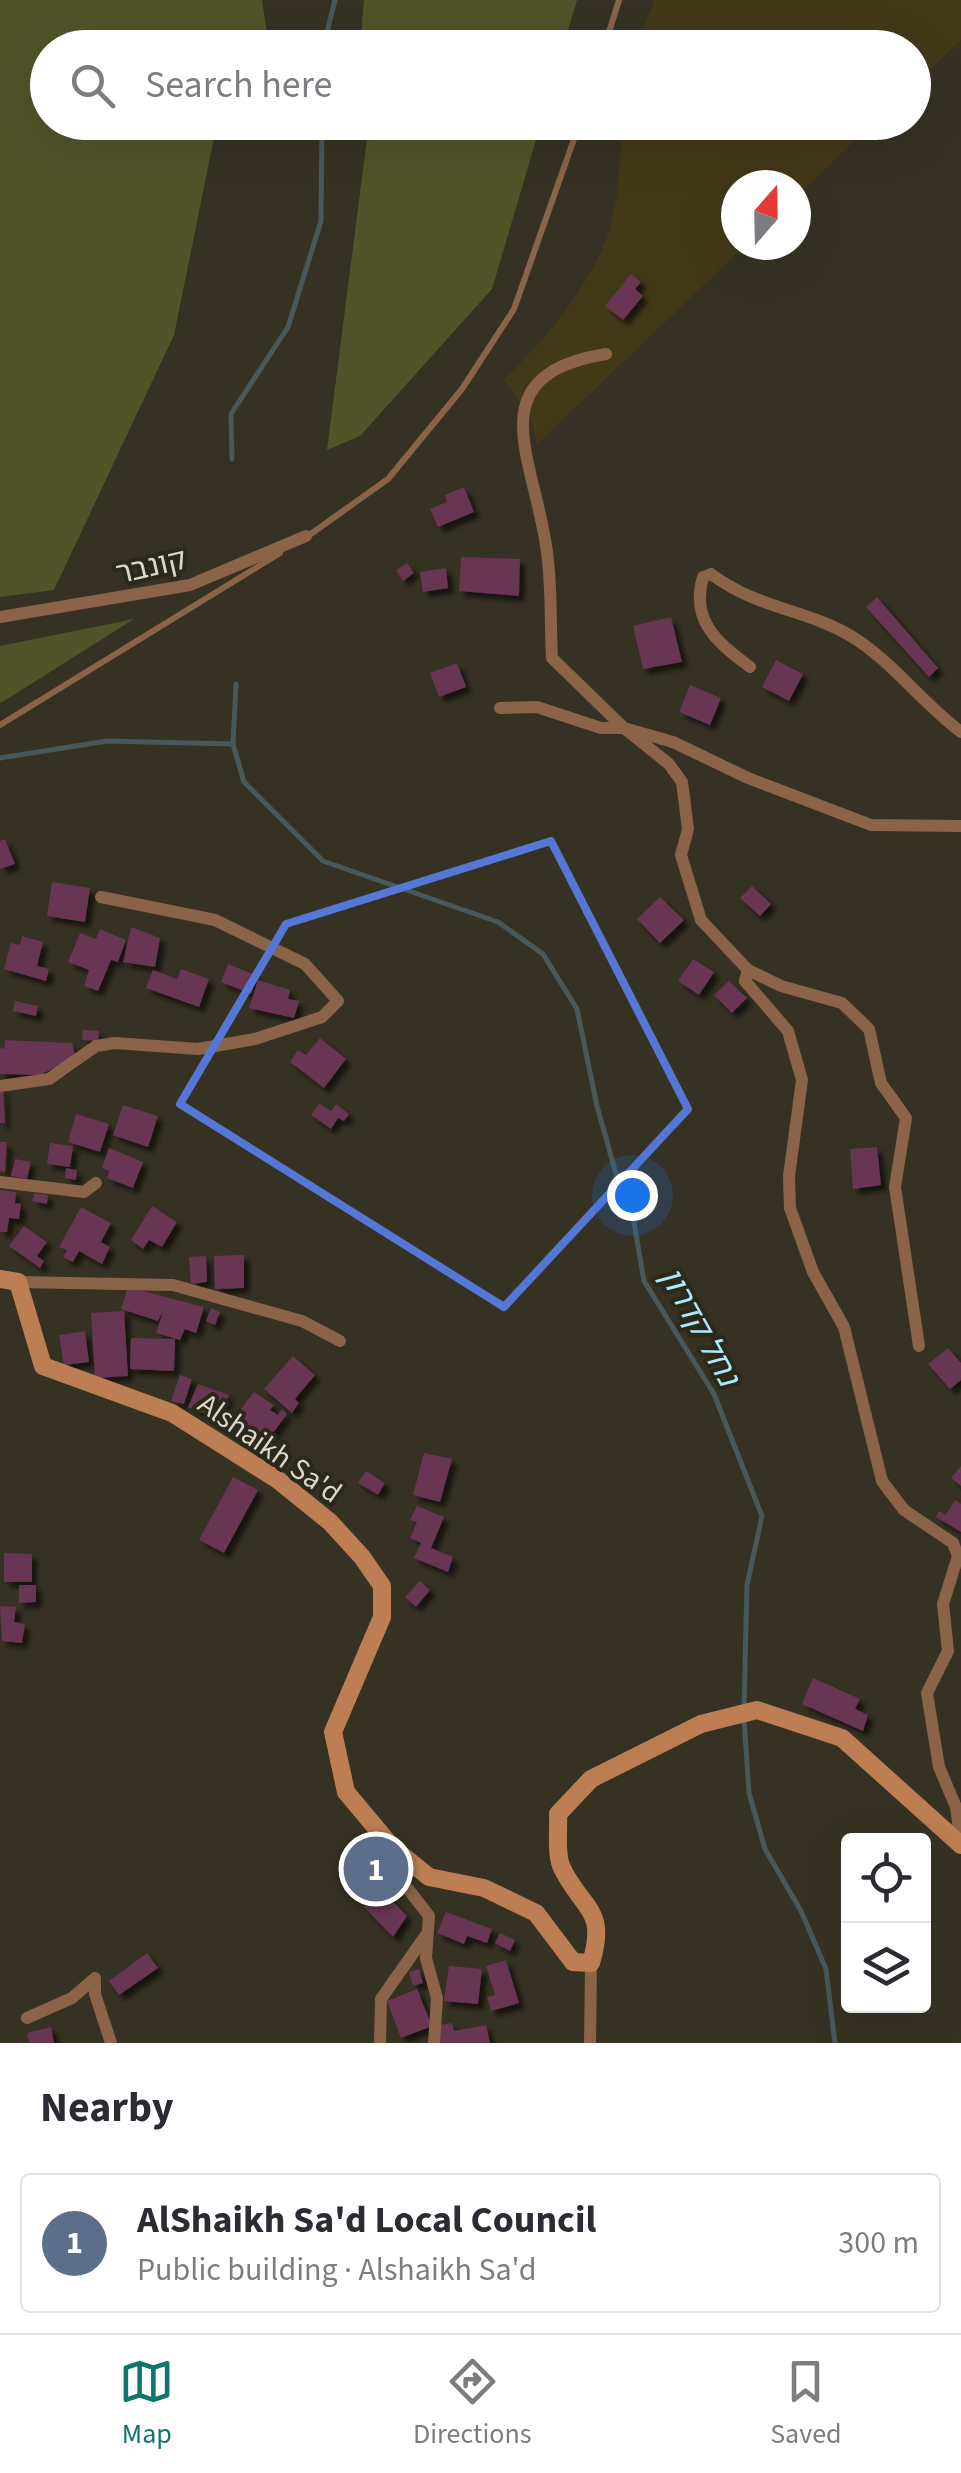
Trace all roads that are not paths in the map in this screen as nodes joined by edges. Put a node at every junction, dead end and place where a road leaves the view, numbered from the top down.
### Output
1 (619, 0) edge
2 (610, 30) edge
3 (574, 140) edge
4 (606, 354) dead end
5 (306, 536) junction
6 (0, 617) edge
7 (750, 667) dead end
8 (500, 708) dead end
9 (0, 725) edge
10 (624, 728) junction
11 (961, 732) edge
12 (961, 826) edge
13 (101, 898) dead end
14 (748, 970) junction
15 (0, 1086) edge
16 (0, 1182) edge
17 (96, 1183) dead end
18 (9, 1280) edge
19 (340, 1341) dead end
20 (919, 1346) dead end
21 (961, 1845) edge
22 (392, 1846) junction
23 (428, 1933) junction
24 (591, 1963) junction
25 (27, 2018) dead end
26 (111, 2043) edge
27 (380, 2043) edge
28 (434, 2043) edge
29 (590, 2043) edge

1 - 2 lane
3 - 5 lane
4 - 10 street
5 - 6 street, קונבר
5 - 9 lane
7 - 11 street
8 - 10 street
10 - 12 street
10 - 14 street
13 - 15 street
14 - 20 street
14 - 21 street
16 - 17 street
18 - 19 street, Alshaikh Sa'd
18 - 22 street, Alshaikh Sa'd
21 - 24 street
22 - 23 street
22 - 24 street, Alshaikh Sa'd
23 - 27 street
23 - 28 street
24 - 29 street
25 - 26 street

